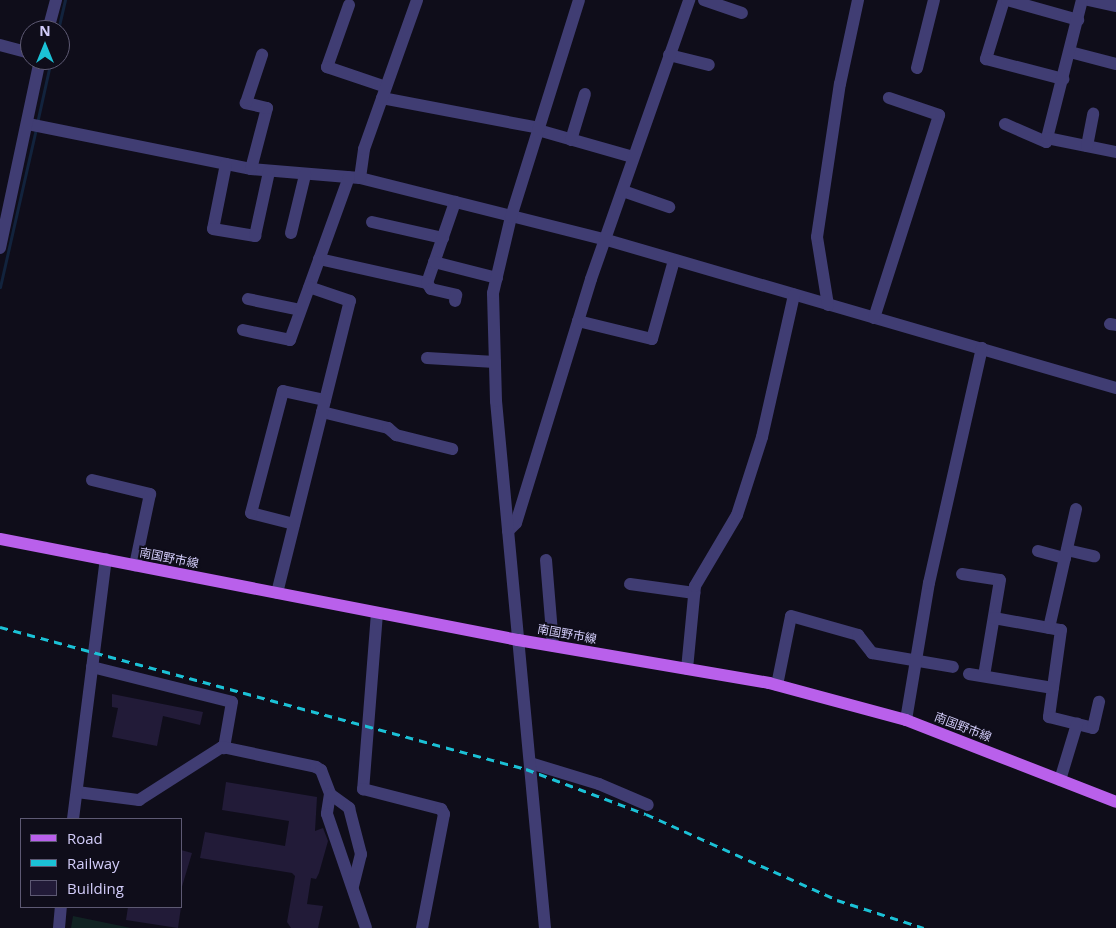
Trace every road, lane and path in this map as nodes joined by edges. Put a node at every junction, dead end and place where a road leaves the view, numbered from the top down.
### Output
1 (56, 0) edge
2 (417, 0) edge
3 (579, 0) edge
4 (689, 0) edge
5 (704, 0) edge
6 (858, 0) edge
7 (934, 0) edge
8 (1006, 0) edge
9 (1082, 0) edge
10 (1088, 0) edge
11 (349, 5) dead end
12 (1116, 6) edge
13 (742, 13) dead end
14 (51, 20) edge
15 (1078, 20) junction
16 (0, 45) edge
17 (20, 50) edge
18 (1070, 52) junction
19 (262, 55) dead end
20 (669, 55) junction
21 (1116, 64) edge
22 (709, 65) dead end
23 (917, 68) dead end
24 (38, 70) edge
25 (1063, 79) junction
26 (383, 93) junction
27 (585, 94) dead end
28 (890, 98) dead end
29 (1093, 114) dead end
30 (28, 124) junction
31 (1005, 124) dead end
32 (539, 129) junction
33 (1047, 138) junction
34 (571, 140) junction
35 (1087, 146) junction
36 (1116, 152) edge
37 (633, 158) junction
38 (226, 164) junction
39 (251, 170) junction
40 (269, 172) junction
41 (305, 175) junction
42 (354, 177) junction
43 (623, 191) junction
44 (456, 202) junction
45 (669, 207) dead end
46 (511, 217) junction
47 (372, 222) dead end
48 (290, 234) dead end
49 (443, 238) junction
50 (608, 240) junction
51 (0, 248) edge
52 (319, 259) junction
53 (674, 260) junction
54 (434, 262) junction
55 (497, 278) junction
56 (427, 283) junction
57 (309, 287) junction
58 (794, 295) junction
59 (248, 299) dead end
60 (455, 301) dead end
61 (828, 305) junction
62 (300, 310) junction
63 (874, 318) junction
64 (578, 320) junction
65 (242, 330) dead end
66 (982, 348) junction
67 (427, 358) dead end
68 (495, 362) junction
69 (1116, 388) edge
70 (324, 406) junction
71 (452, 449) dead end
72 (92, 480) dead end
73 (1076, 509) dead end
74 (294, 524) junction
75 (508, 531) junction
76 (0, 539) edge
77 (1038, 551) dead end
78 (1066, 554) junction
79 (1094, 556) dead end
80 (106, 559) junction
81 (546, 560) dead end
82 (135, 565) junction
83 (962, 574) dead end
84 (630, 584) dead end
85 (277, 593) junction
86 (694, 593) junction
87 (377, 613) junction
88 (994, 618) junction
89 (1049, 628) junction
90 (518, 640) junction
91 (553, 646) junction
92 (916, 662) junction
93 (92, 667) junction
94 (953, 667) dead end
95 (686, 669) junction
96 (968, 674) dead end
97 (984, 676) junction
98 (777, 685) junction
99 (1053, 688) junction
100 (1098, 702) dead end
101 (906, 720) junction
102 (1077, 724) junction
103 (226, 742) junction
104 (530, 763) junction
105 (1060, 780) junction
106 (76, 792) junction
107 (330, 794) junction
108 (1116, 802) edge
109 (648, 805) dead end
110 (73, 818) edge
111 (353, 888) junction
112 (61, 908) edge
113 (59, 928) edge
114 (366, 928) edge
115 (422, 928) edge
116 (544, 928) edge

1 - 14 street
2 - 26 street
3 - 32 street
4 - 20 street
5 - 13 street
6 - 61 street
7 - 23 street
8 - 15 street
8 - 25 street
9 - 15 street
10 - 12 street
11 - 26 street
15 - 18 street
16 - 17 street
18 - 21 street
18 - 25 street
19 - 39 street
20 - 22 street
20 - 37 street
24 - 30 street
25 - 33 street
26 - 32 street
26 - 42 street
27 - 34 street
28 - 63 street
29 - 35 street
30 - 38 street
30 - 51 street
31 - 33 street
32 - 34 street
32 - 46 street
33 - 35 street
34 - 37 street
35 - 36 street
37 - 43 street
38 - 39 street
38 - 40 street
39 - 40 street
40 - 41 street
41 - 42 street
41 - 48 street
42 - 44 street
42 - 52 street
43 - 45 street
43 - 50 street
44 - 46 street
44 - 49 street
46 - 50 street
46 - 55 street
47 - 49 street
49 - 54 street
50 - 53 street
50 - 64 street
52 - 56 street
52 - 57 street
53 - 58 street
53 - 64 street
54 - 55 street
54 - 56 street
55 - 68 street
56 - 60 street
57 - 62 street
57 - 70 street
58 - 61 street
58 - 86 street
59 - 62 street
61 - 63 street
62 - 65 street
63 - 66 street
64 - 75 street
66 - 69 street
66 - 92 street
67 - 68 street
68 - 75 street
70 - 71 street
70 - 74 street
70 - 74 street
72 - 82 street
73 - 78 street
74 - 85 street
75 - 90 street
76 - 80 main road, 南国野市線
77 - 78 street
78 - 79 street
78 - 89 street
80 - 82 main road, 南国野市線
80 - 93 street
81 - 91 street
82 - 85 main road, 南国野市線
83 - 88 street
84 - 86 street
85 - 87 main road, 南国野市線
86 - 95 street
87 - 90 main road, 南国野市線
87 - 115 street
88 - 89 street
88 - 97 street
89 - 99 street
90 - 91 main road, 南国野市線
90 - 104 street
91 - 95 main road, 南国野市線
92 - 94 street
92 - 98 street
92 - 101 street
93 - 103 street
93 - 106 street
95 - 98 main road, 南国野市線
96 - 97 street
97 - 99 street
98 - 101 main road, 南国野市線
99 - 102 street
100 - 102 street
101 - 105 main road, 南国野市線
102 - 105 street
103 - 106 street
103 - 107 street
104 - 109 street
104 - 116 street
105 - 108 main road, 南国野市線
106 - 110 street
107 - 111 street
107 - 111 street
111 - 114 street
112 - 113 street

